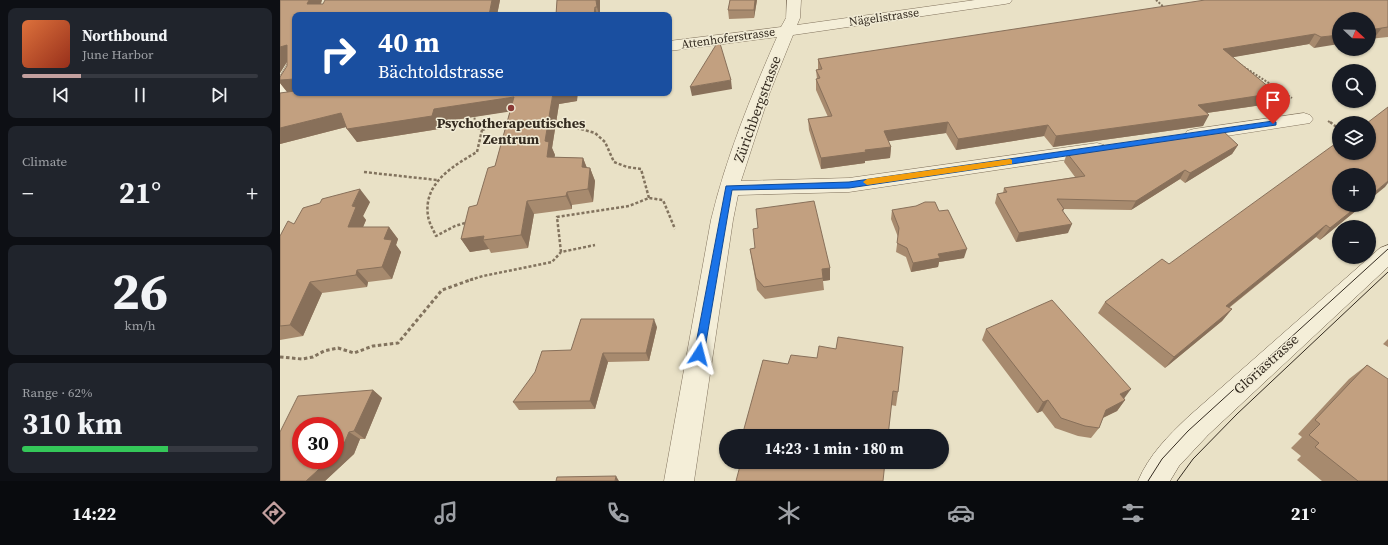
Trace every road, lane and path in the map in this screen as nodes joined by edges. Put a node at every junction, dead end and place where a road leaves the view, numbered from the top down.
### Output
1 (794, 0) edge
2 (1006, 0) edge
3 (1156, 0) edge
4 (1169, 11) edge
5 (787, 30) junction
6 (672, 46) edge
7 (1236, 61) edge
8 (292, 73) edge
9 (284, 97) edge
10 (1296, 100) dead end
11 (476, 112) edge
12 (1304, 119) dead end
13 (547, 120) edge
14 (516, 121) edge
15 (1327, 121) dead end
16 (1332, 124) edge
17 (482, 130) junction
18 (1180, 137) edge
19 (1117, 146) edge
20 (364, 172) dead end
21 (437, 180) junction
22 (728, 188) junction
23 (649, 198) junction
24 (465, 223) edge
25 (676, 229) dead end
26 (595, 245) dead end
27 (561, 252) junction
28 (1388, 254) edge
29 (280, 357) edge
30 (679, 481) edge
31 (1153, 481) edge

1 - 5 street, Zürichbergstrasse
2 - 5 street, Nägelistrasse
3 - 4 path
5 - 6 street, Attenhoferstrasse
5 - 22 street, Zürichbergstrasse
7 - 10 path
8 - 9 street
11 - 17 path
12 - 18 street
13 - 23 path
14 - 17 path
15 - 16 path
17 - 21 path
19 - 22 street
20 - 21 path
21 - 24 path
22 - 30 street, Zürichbergstrasse
23 - 25 path
23 - 27 path
26 - 27 path
27 - 29 path
28 - 31 street, Gloriastrasse

